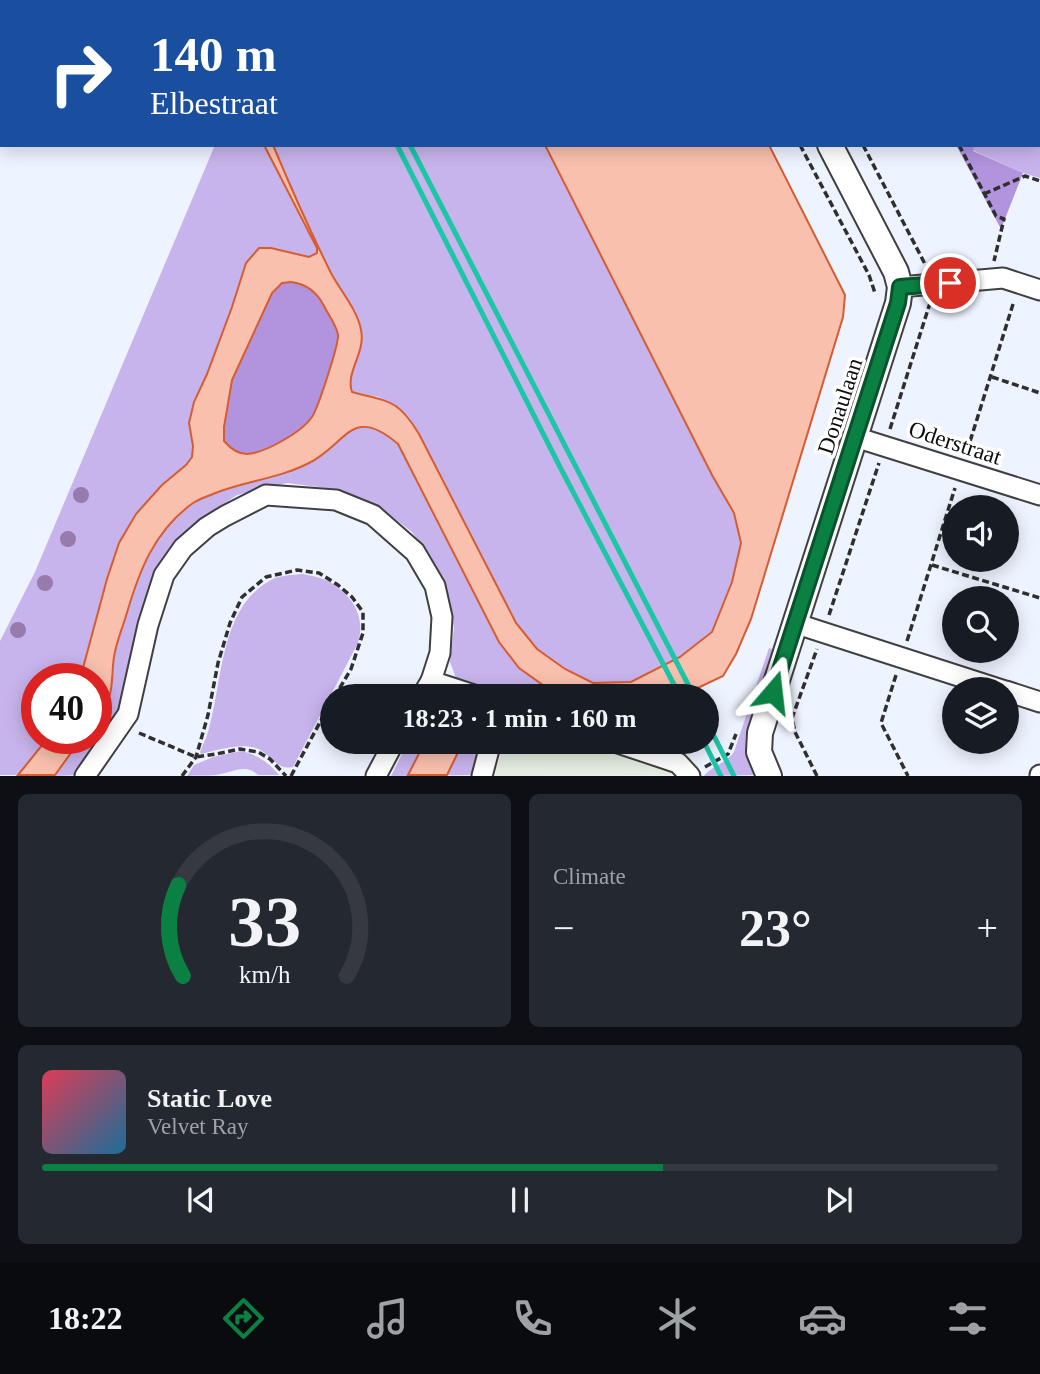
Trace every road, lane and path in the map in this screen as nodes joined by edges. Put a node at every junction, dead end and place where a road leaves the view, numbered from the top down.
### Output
1 (801, 147) edge
2 (831, 147) edge
3 (960, 147) edge
4 (1040, 181) edge
5 (984, 194) junction
6 (989, 280) junction
7 (1020, 284) junction
8 (900, 287) junction
9 (1040, 290) edge
10 (873, 300) dead end
11 (991, 377) junction
12 (1040, 393) edge
13 (855, 437) junction
14 (960, 470) junction
15 (1040, 495) edge
16 (932, 565) junction
17 (1040, 598) edge
18 (794, 623) junction
19 (824, 632) junction
20 (902, 657) junction
21 (964, 677) edge
22 (342, 684) edge
23 (428, 684) edge
24 (1019, 695) edge
25 (1040, 702) edge
26 (320, 722) edge
27 (119, 725) junction
28 (736, 734) dead end
29 (387, 754) edge
30 (488, 754) edge
31 (651, 754) edge
32 (195, 757) junction
33 (85, 775) edge
34 (183, 775) edge
35 (289, 775) edge
36 (376, 775) edge
37 (482, 775) edge
38 (690, 775) edge
39 (769, 775) edge
40 (817, 775) edge
41 (908, 775) edge

1 - 10 path
2 - 8 street
3 - 5 path
4 - 5 path
5 - 6 path
6 - 7 street
6 - 8 street
7 - 9 street
7 - 11 path
8 - 13 street, Donaulaan
11 - 12 path
11 - 14 path
13 - 14 street, Oderstraat
13 - 18 street, Donaulaan
14 - 15 street, Oderstraat
14 - 16 path
16 - 17 path
16 - 20 path
18 - 19 street
18 - 39 street, Donaulaan
19 - 20 street
19 - 40 path
20 - 21 street
20 - 41 path
22 - 32 path
23 - 27 street
24 - 25 street
26 - 35 path
27 - 32 path
27 - 33 street
28 - 38 path
29 - 36 street
30 - 37 street
31 - 38 street
32 - 34 path
32 - 35 path

